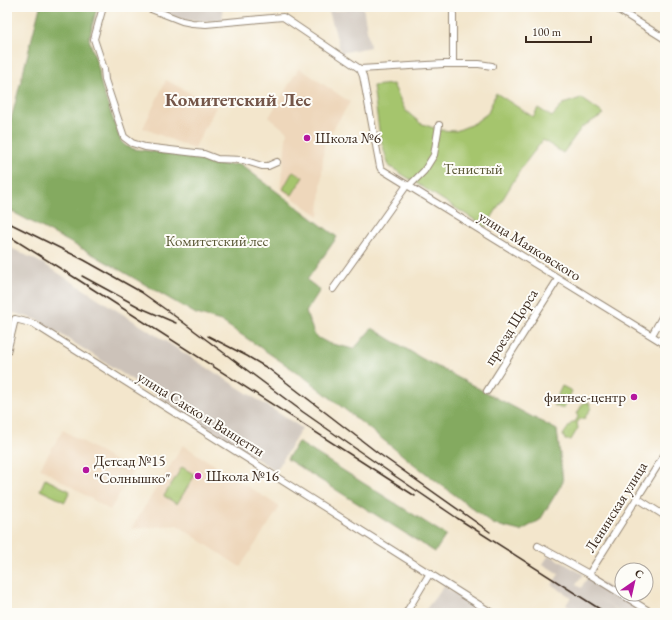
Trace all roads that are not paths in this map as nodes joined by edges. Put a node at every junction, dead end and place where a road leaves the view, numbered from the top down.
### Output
1 (103, 7) edge
2 (146, 7) edge
3 (453, 7) edge
4 (614, 7) edge
5 (665, 39) edge
6 (453, 64) junction
7 (492, 66) dead end
8 (360, 69) junction
9 (439, 125) dead end
10 (277, 162) dead end
11 (408, 185) junction
12 (558, 278) junction
13 (333, 289) dead end
14 (665, 312) edge
15 (652, 335) junction
16 (665, 344) edge
17 (7, 352) edge
18 (487, 390) dead end
19 (665, 454) edge
20 (638, 498) junction
21 (665, 516) edge
22 (538, 546) dead end
23 (430, 573) junction
24 (590, 574) junction
25 (406, 613) edge
26 (492, 613) edge
27 (652, 613) edge

1 - 10 street
2 - 8 street
3 - 6 street
4 - 5 street
6 - 7 street
6 - 8 street
8 - 11 street, улица Маяковского
9 - 11 street
11 - 12 street, улица Маяковского
11 - 13 street
12 - 15 street, улица Маяковского
12 - 18 street, проезд Щорса
14 - 15 street
15 - 16 street, улица Маяковского
17 - 23 street, улица Сакко и Ванцетти
19 - 20 street, Ленинская улица
20 - 21 street
20 - 24 street, Ленинская улица
22 - 24 street
23 - 25 street
23 - 26 street, улица Сакко и Ванцетти
24 - 27 street

